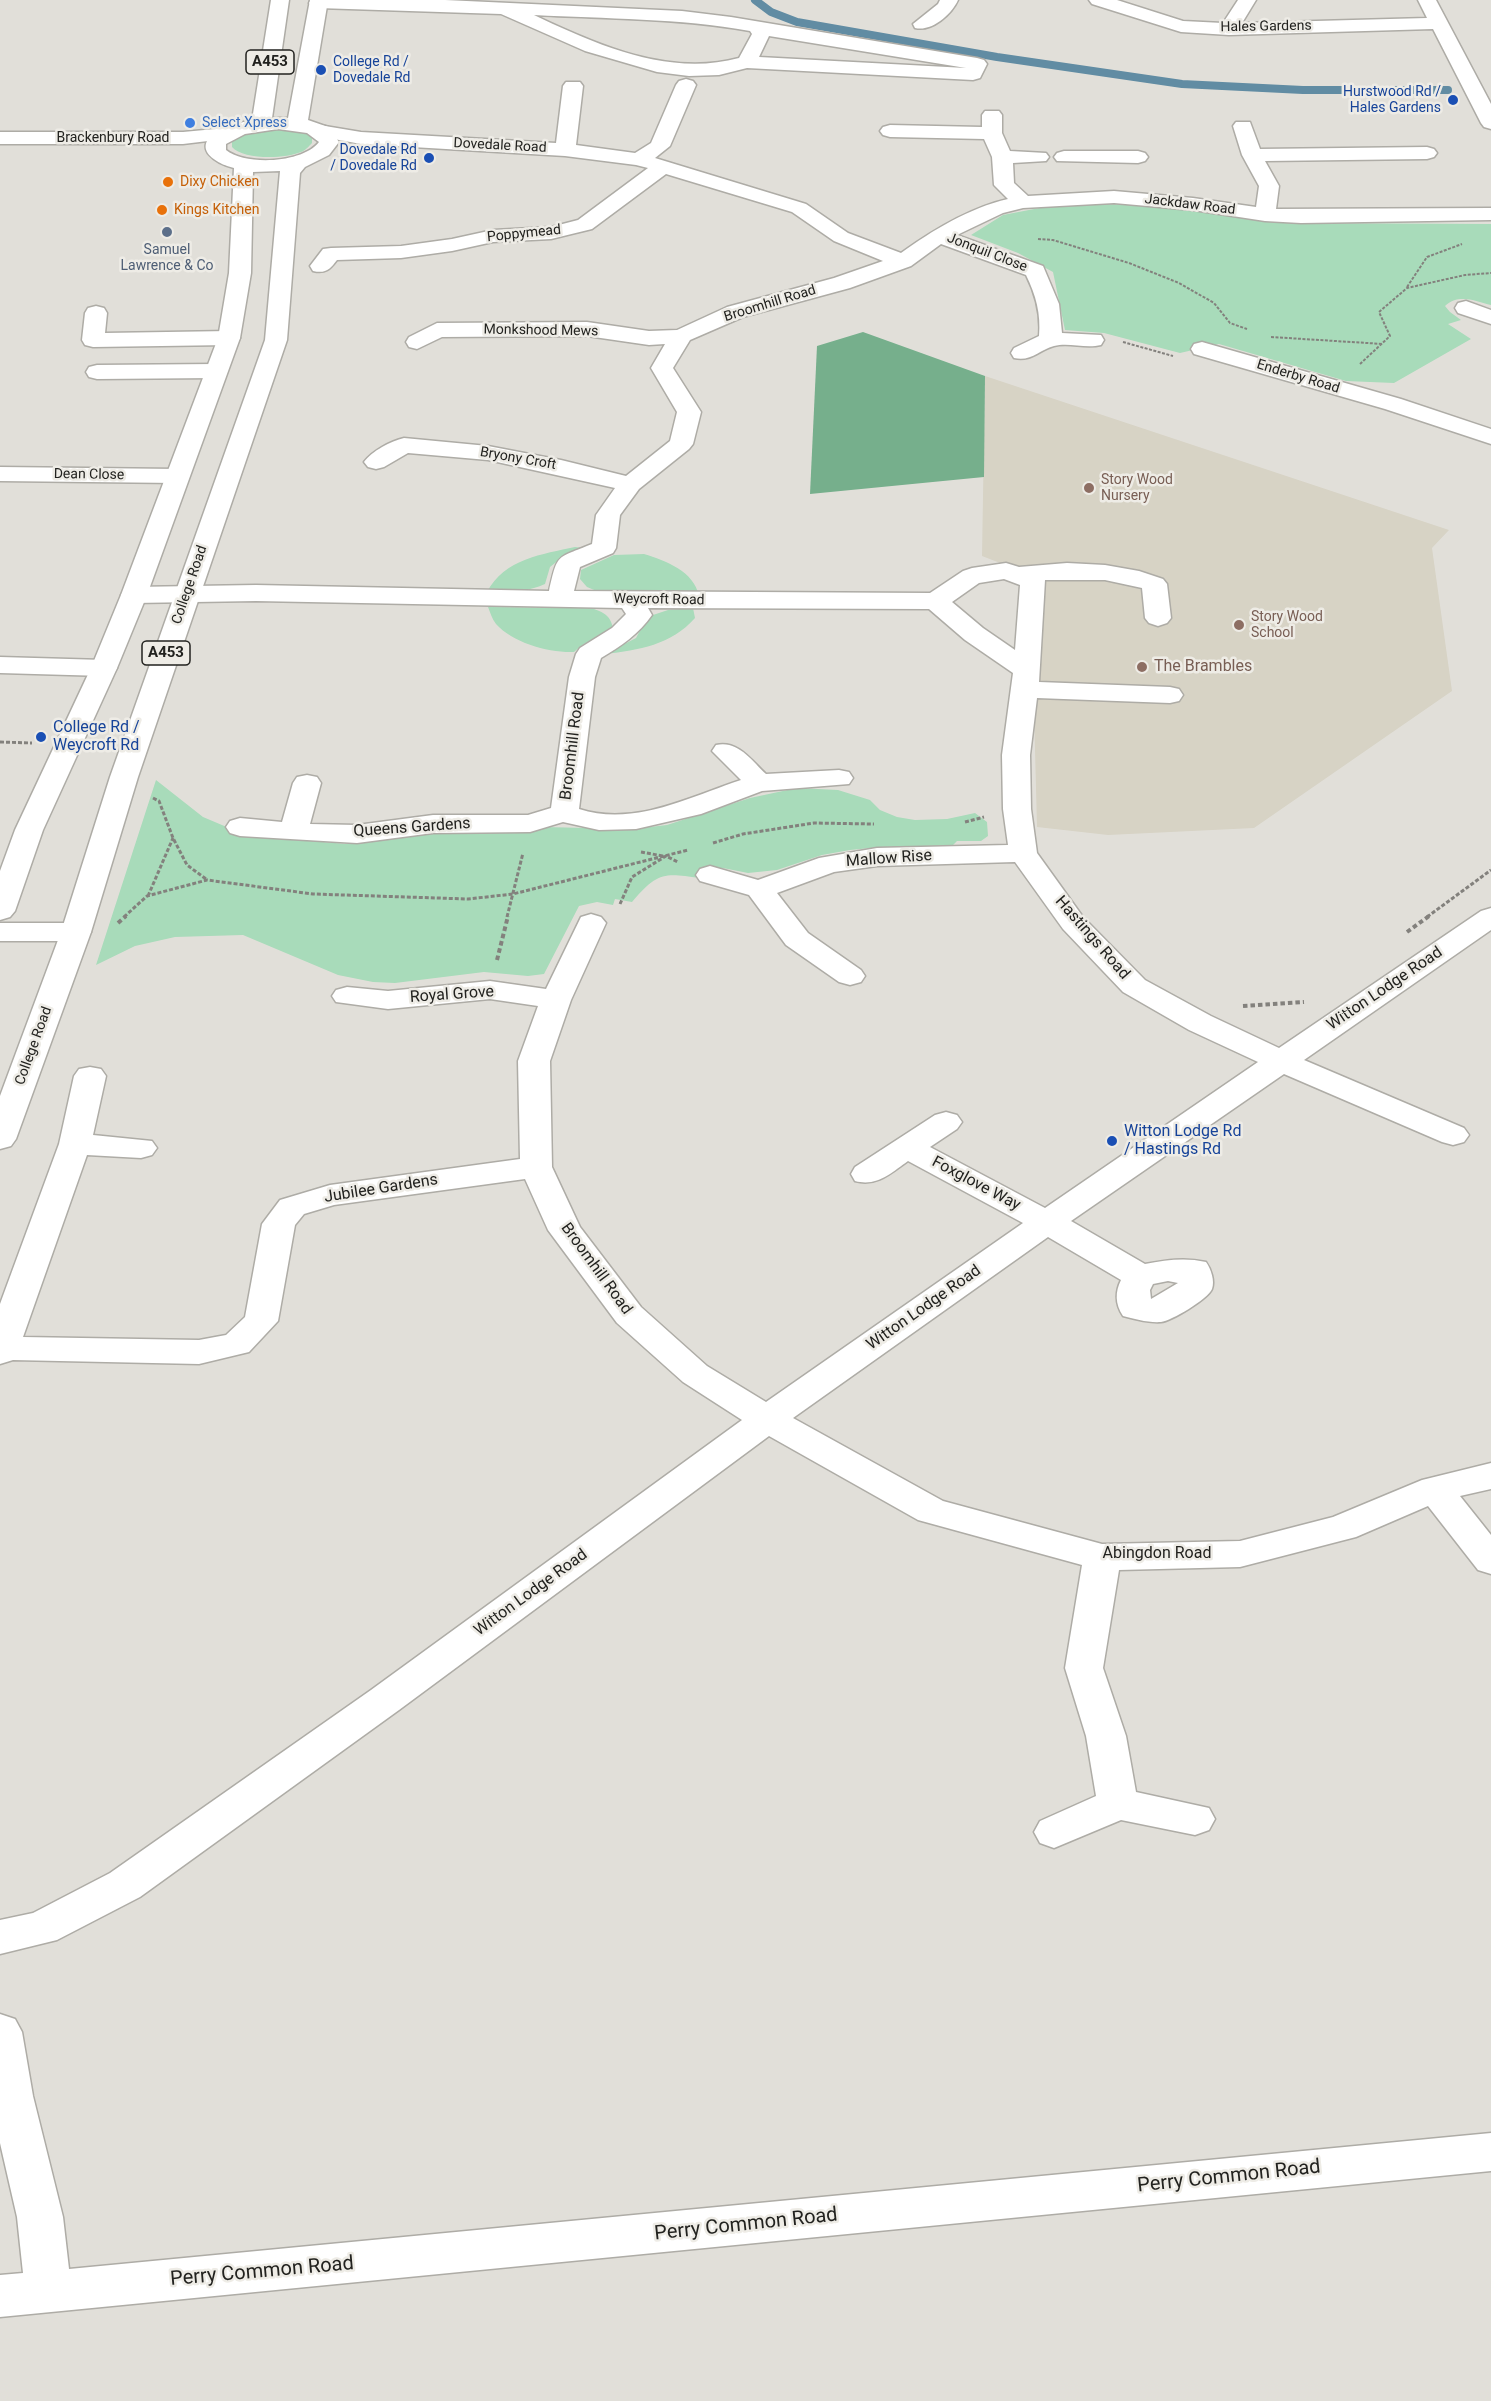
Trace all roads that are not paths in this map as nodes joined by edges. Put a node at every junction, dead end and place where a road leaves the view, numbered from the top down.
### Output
1 (280, 0) edge
2 (950, 0) edge
3 (1098, 0) edge
4 (1247, 0) edge
5 (1427, 0) edge
6 (318, 2) edge
7 (506, 9) junction
8 (1438, 23) junction
9 (922, 24) dead end
10 (1230, 28) junction
11 (760, 29) junction
12 (747, 62) junction
13 (686, 85) dead end
14 (573, 86) dead end
15 (1491, 123) edge
16 (261, 124) junction
17 (298, 125) junction
18 (1243, 126) dead end
19 (319, 131) junction
20 (891, 131) dead end
21 (226, 134) junction
22 (0, 138) edge
23 (361, 138) junction
24 (565, 150) junction
25 (1427, 153) dead end
26 (219, 155) junction
27 (1252, 155) junction
28 (0, 156) edge
29 (1002, 157) junction
30 (1039, 157) dead end
31 (1064, 157) dead end
32 (1138, 157) dead end
33 (308, 159) junction
34 (638, 159) junction
35 (250, 165) junction
36 (663, 167) junction
37 (1023, 202) junction
38 (1491, 214) edge
39 (1265, 215) junction
40 (939, 236) junction
41 (326, 254) dead end
42 (903, 261) junction
43 (1466, 308) dead end
44 (96, 313) dead end
45 (1491, 317) edge
46 (1491, 324) edge
47 (1468, 333) dead end
48 (681, 336) junction
49 (229, 338) junction
50 (1050, 339) junction
51 (1093, 340) dead end
52 (417, 342) dead end
53 (1203, 349) dead end
54 (1022, 353) dead end
55 (216, 371) junction
56 (97, 372) dead end
57 (1491, 437) edge
58 (376, 462) dead end
59 (0, 474) edge
60 (177, 476) junction
61 (630, 484) junction
62 (1016, 575) junction
63 (186, 594) junction
64 (134, 595) junction
65 (560, 597) junction
66 (631, 600) junction
67 (936, 601) junction
68 (1158, 618) dead end
69 (0, 665) edge
70 (104, 668) junction
71 (1026, 680) junction
72 (1170, 695) dead end
73 (726, 751) dead end
74 (839, 778) dead end
75 (307, 783) dead end
76 (760, 783) junction
77 (564, 813) junction
78 (240, 827) dead end
79 (294, 832) junction
80 (1023, 853) junction
81 (710, 875) road end
82 (759, 889) junction
83 (0, 910) edge
84 (1491, 917) edge
85 (591, 923) road end
86 (0, 932) edge
87 (76, 932) junction
88 (850, 976) dead end
89 (347, 996) dead end
90 (556, 1000) junction
91 (1280, 1061) junction
92 (90, 1076) dead end
93 (946, 1122) dead end
94 (1453, 1135) dead end
95 (0, 1139) edge
96 (75, 1144) junction
97 (906, 1147) junction
98 (141, 1148) dead end
99 (536, 1167) junction
100 (867, 1174) dead end
101 (1047, 1222) junction
102 (1140, 1276) dead end
103 (1, 1350) edge
104 (767, 1419) junction
105 (1491, 1476) edge
106 (1435, 1489) junction
107 (1102, 1557) junction
108 (1491, 1561) edge
109 (1118, 1804) junction
110 (1195, 1819) dead end
111 (1054, 1832) dead end
112 (0, 1938) edge
113 (0, 2032) edge
114 (1491, 2152) edge
115 (48, 2292) junction
116 (0, 2296) edge

1 - 16 street, A453
2 - 9 street
3 - 10 street, Hales Gardens
4 - 10 street
5 - 8 street
6 - 7 street
6 - 17 street, A453
7 - 11 street
7 - 12 street
8 - 10 street, Hales Gardens
8 - 15 street
11 - 12 street
11 - 12 street
13 - 34 street
14 - 24 street
16 - 17 street, Dovedale Road
16 - 21 street, Brackenbury Road
17 - 19 street, Dovedale Road
18 - 27 street
19 - 23 street, Dovedale Road
19 - 33 street, College Road
20 - 29 street
21 - 22 street, Brackenbury Road
21 - 26 street
23 - 24 street, Dovedale Road
23 - 33 street, Dovedale Road
24 - 34 street, Dovedale Road
25 - 27 street
26 - 28 street, Brackenbury Road
26 - 35 street, Brackenbury Road
27 - 39 street
29 - 30 street
29 - 37 street
31 - 32 street
33 - 35 street, Dovedale Road
33 - 63 street, College Road / A453
34 - 36 street
35 - 49 street
36 - 41 street, Poppymead
36 - 42 street
37 - 39 street, Jackdaw Road
37 - 40 street, Jackdaw Road
38 - 39 street, Jackdaw Road
40 - 42 street, Jackdaw Road
40 - 50 street, Jonquil Close
42 - 48 street, Broomhill Road
43 - 45 street
44 - 49 street
46 - 47 street
48 - 52 street, Monkshood Mews
48 - 61 street
49 - 55 street
50 - 51 street
50 - 54 street
53 - 57 street, Enderby Road
55 - 56 street
55 - 60 street
58 - 61 street, Bryony Croft
59 - 60 street, Dean Close
60 - 64 street
61 - 65 street
62 - 67 street
62 - 68 street
62 - 71 street
63 - 64 street, Weycroft Road
63 - 65 street, Weycroft Road
63 - 87 street, College Road / A453
64 - 70 street
65 - 66 street, Weycroft Road
66 - 67 street, Weycroft Road
66 - 77 street, Broomhill Road
67 - 71 street
69 - 70 street
70 - 83 street
71 - 72 street
71 - 80 street, Hastings Road
73 - 76 street
74 - 76 street
75 - 79 street
76 - 77 street
77 - 79 street, Queens Gardens
78 - 79 street, Queens Gardens
80 - 82 street, Mallow Rise
80 - 91 street, Hastings Road
81 - 82 street
82 - 88 street
84 - 91 street, Witton Lodge Road
85 - 90 street, Broomhill Road
86 - 87 street
87 - 95 street, College Road / A453
89 - 90 street, Royal Grove
90 - 99 street, Broomhill Road
91 - 94 street
91 - 101 street, Witton Lodge Road
92 - 96 street, Jubilee Gardens
93 - 97 street, Foxglove Way
96 - 98 street
96 - 103 street, Jubilee Gardens
97 - 100 street, Foxglove Way
97 - 101 street, Foxglove Way
99 - 103 street, Jubilee Gardens
99 - 104 street, Broomhill Road
101 - 102 street
101 - 104 street, Witton Lodge Road
104 - 107 street, Abingdon Road
104 - 112 street, Witton Lodge Road
105 - 106 street, Abingdon Road
106 - 107 street, Abingdon Road
106 - 108 street
107 - 109 street
109 - 110 street
109 - 111 street
113 - 115 street
114 - 115 street, Perry Common Road
115 - 116 street, Perry Common Road

